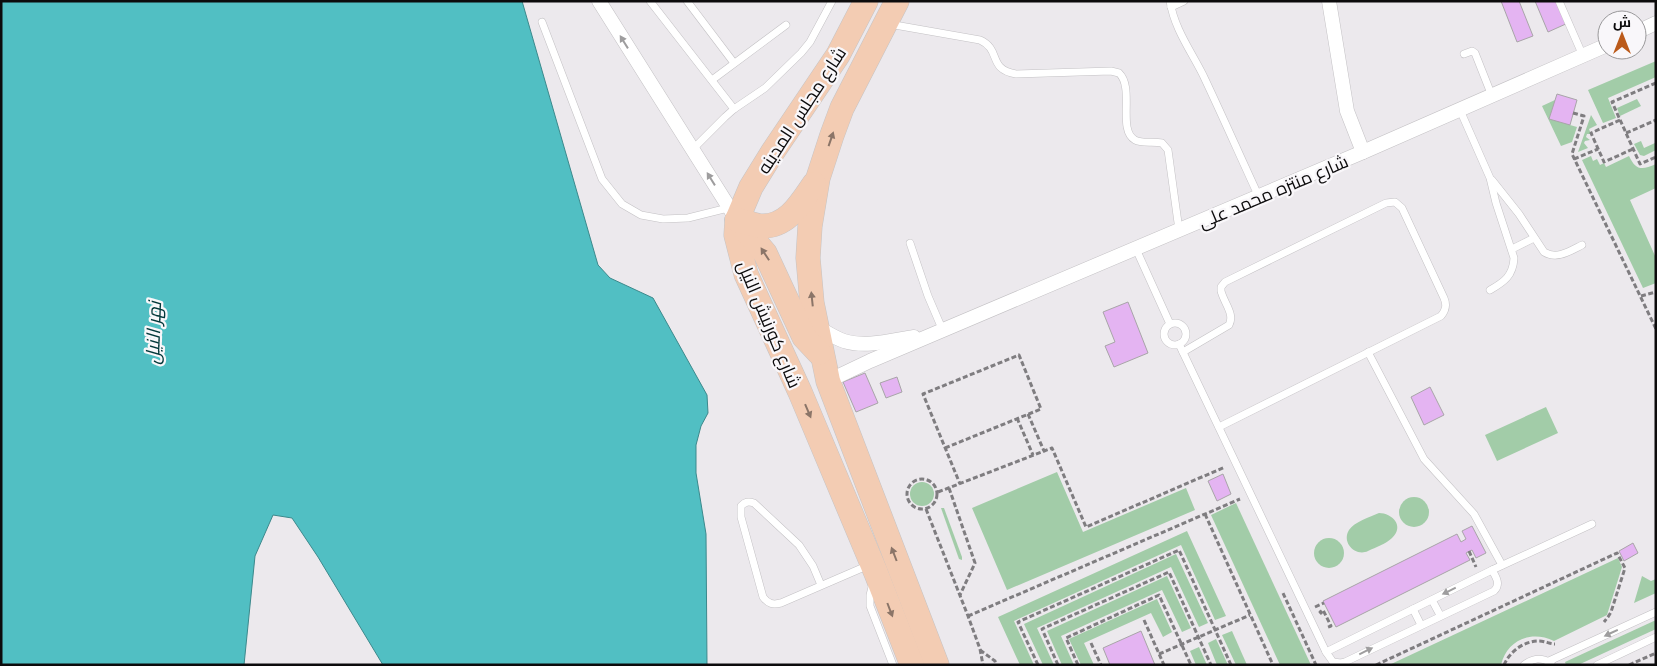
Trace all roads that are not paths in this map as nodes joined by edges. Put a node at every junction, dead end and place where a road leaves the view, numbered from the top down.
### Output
1 (599, 1) edge
2 (650, 1) edge
3 (687, 1) edge
4 (832, 1) edge
5 (866, 1) edge
6 (897, 1) edge
7 (1184, 1) edge
8 (1329, 1) edge
9 (1559, 1) edge
10 (1171, 4) edge
11 (542, 22) dead end
12 (886, 23) junction
13 (786, 25) dead end
14 (1597, 50) edge
15 (1464, 54) dead end
16 (1583, 56) junction
17 (734, 64) junction
18 (712, 80) junction
19 (1492, 96) junction
20 (734, 109) junction
21 (1460, 110) junction
22 (692, 150) junction
23 (1364, 152) junction
24 (818, 178) junction
25 (1490, 178) junction
26 (1259, 197) junction
27 (733, 214) junction
28 (1179, 231) junction
29 (1534, 238) junction
30 (910, 242) dead end
31 (1582, 245) dead end
32 (1136, 249) junction
33 (1512, 249) junction
34 (1490, 290) dead end
35 (1170, 324) junction
36 (817, 327) junction
37 (940, 332) junction
38 (858, 344) junction
39 (1179, 344) junction
40 (1182, 352) junction
41 (1368, 352) junction
42 (823, 356) junction
43 (870, 361) junction
44 (828, 381) junction
45 (1219, 427) junction
46 (1592, 524) dead end
47 (1502, 565) junction
48 (874, 568) junction
49 (1492, 570) junction
50 (821, 585) junction
51 (1432, 600) junction
52 (1413, 609) junction
53 (1656, 612) edge
54 (1440, 616) junction
55 (1421, 624) junction
56 (1656, 637) edge
57 (1326, 652) junction
58 (1551, 663) edge
59 (893, 665) edge
60 (912, 665) edge
61 (937, 665) edge
62 (1524, 665) edge
63 (1597, 665) edge

22 -> 1 street, شارع كورنيش النيل
2 - 18 lane
3 - 17 lane
4 - 20 lane
5 - 27 highway, شارع مجلس المدينه
6 - 12 highway, شارع مجلس المدينه
7 - 10 lane
8 - 23 street
9 - 16 lane
10 - 26 lane
11 - 27 lane
24 -> 12 highway, شارع مجلس المدينه
12 - 28 lane
13 - 17 lane
14 - 16 street, شارع منتزه محمد على
15 - 19 lane
16 - 19 street, شارع منتزه محمد على
17 - 18 lane
18 - 20 lane
19 - 21 street, شارع منتزه محمد على
20 - 22 lane
21 - 23 street, شارع منتزه محمد على
21 - 25 lane
27 -> 22 street, شارع كورنيش النيل
23 - 26 street, شارع منتزه محمد على
24 - 27 highway
36 -> 24 highway, شارع مجلس المدينه
25 - 29 lane
25 - 33 lane
26 - 28 street, شارع منتزه محمد على
42 -> 27 highway
27 -> 48 highway, شارع كورنيش النيل
28 - 32 street, شارع منتزه محمد على
29 - 31 lane
29 - 33 lane
30 - 37 lane
32 - 35 lane
32 - 37 street, شارع منتزه محمد على
33 - 34 lane
35 - 39 lane
35 - 39 lane
36 - 38 street, شارع منتزه محمد على
36 - 42 highway, شارع مجلس المدينه
37 - 38 street, شارع منتزه محمد على
37 - 43 street, شارع منتزه محمد على
38 - 43 street
39 - 40 lane
40 - 41 lane
40 - 45 lane
41 - 45 lane
41 - 47 lane
42 - 44 highway, شارع مجلس المدينه
43 - 44 street, شارع منتزه محمد على
61 -> 44 highway, شارع كورنيش النيل
45 - 57 lane
46 - 47 lane
47 - 49 lane
48 - 50 lane
48 - 59 lane
48 -> 60 highway, شارع كورنيش النيل
49 -> 51 lane
49 - 54 lane
50 - 50 lane
51 - 52 lane
51 - 54 lane
52 - 55 lane
52 - 57 lane
53 -> 58 lane
54 - 55 lane
57 -> 55 lane
56 - 63 lane
58 - 62 lane

